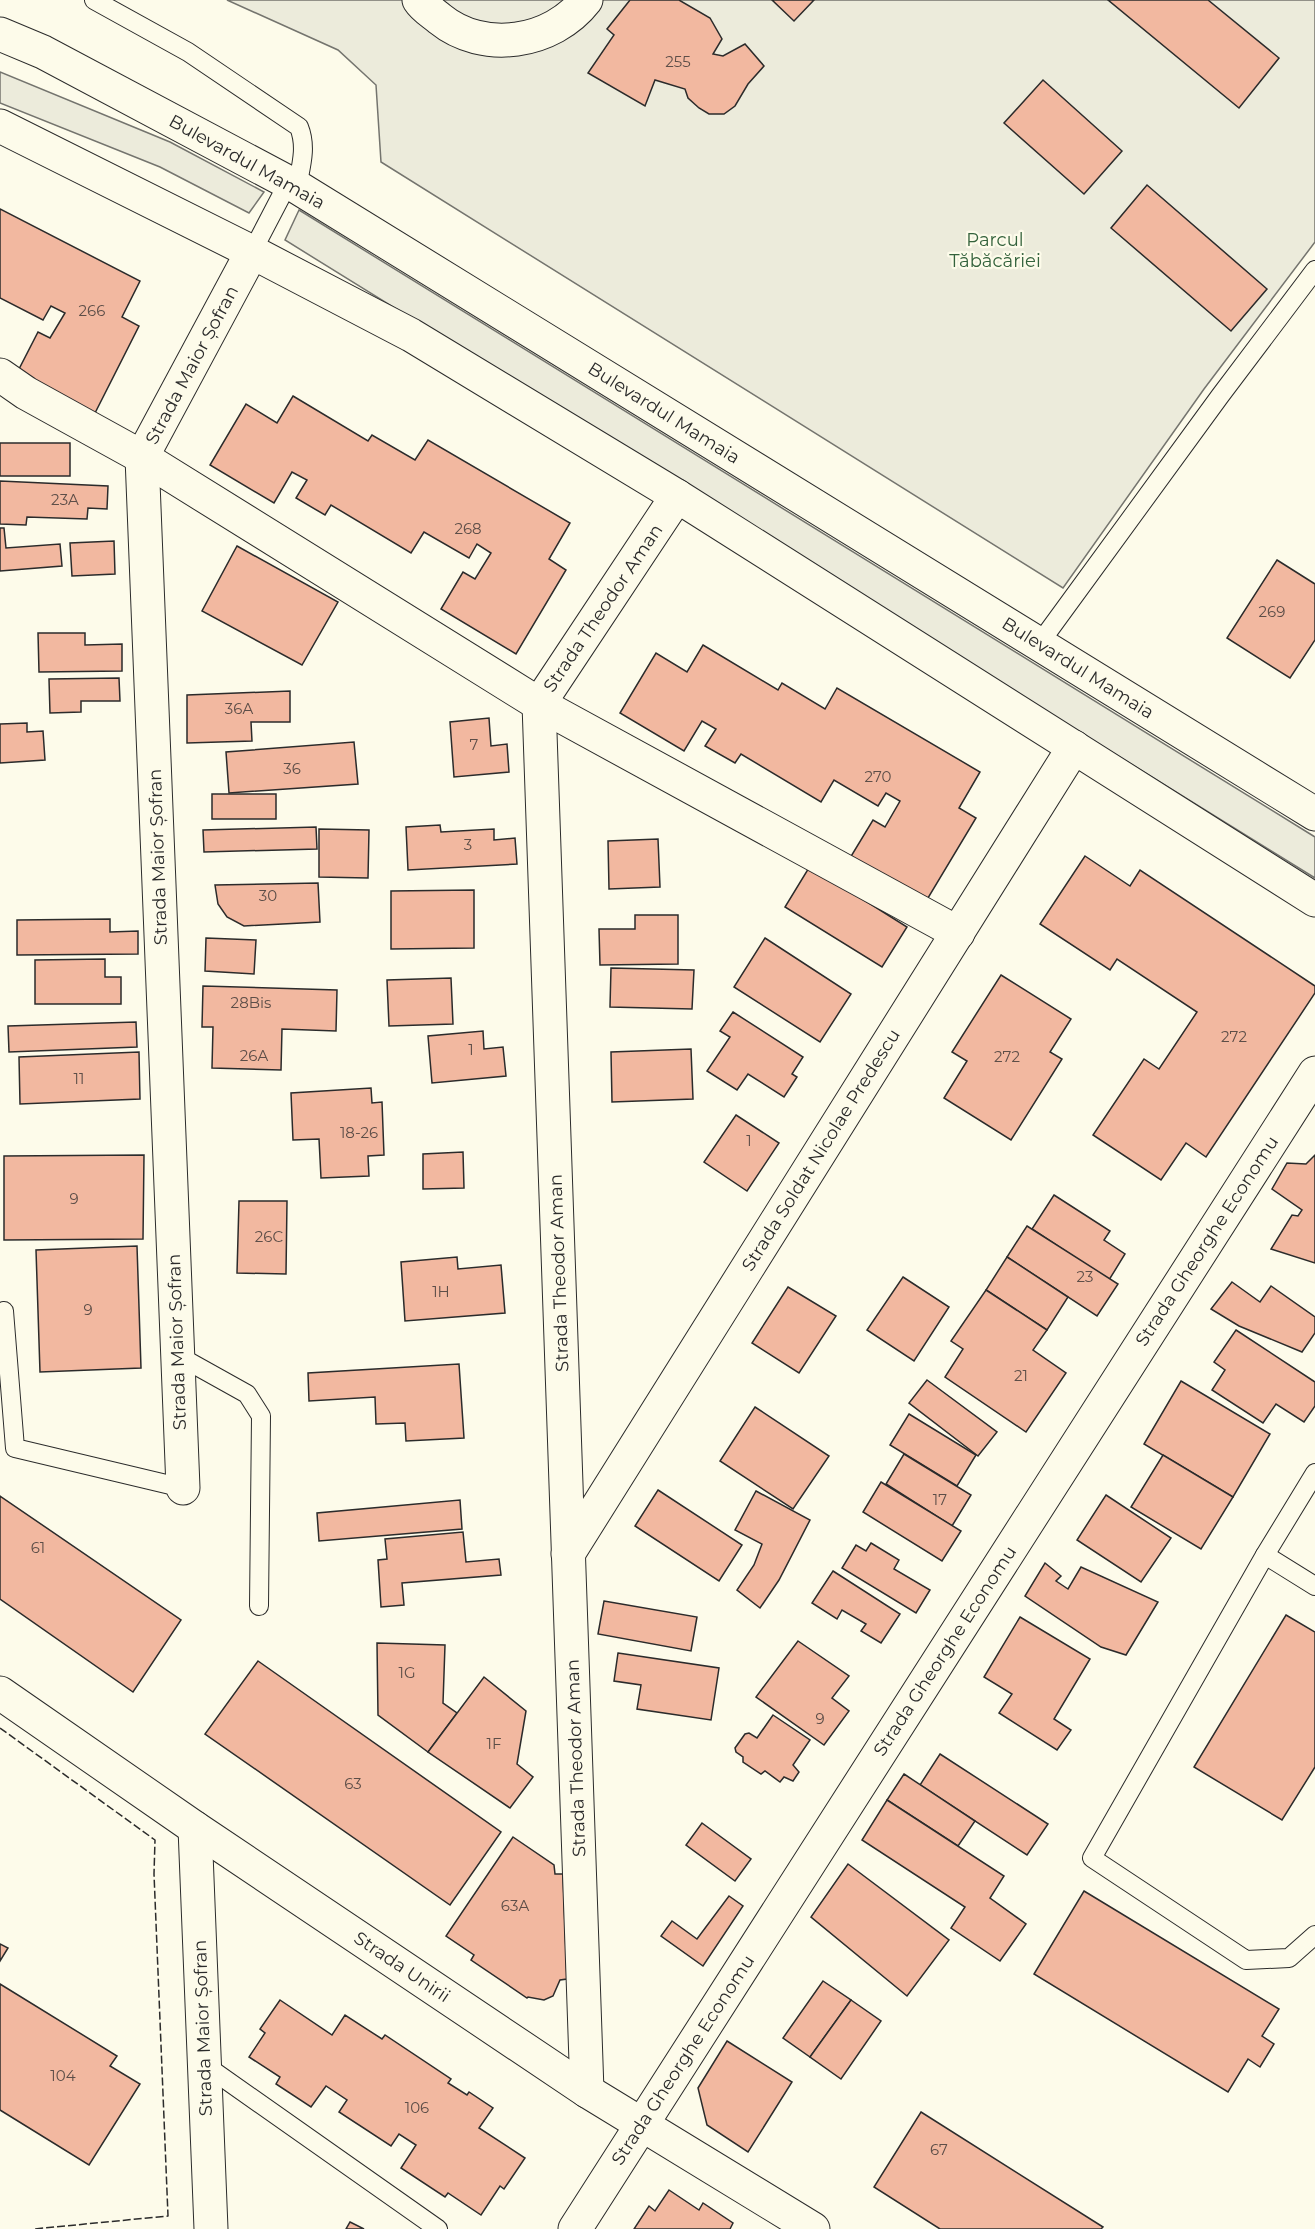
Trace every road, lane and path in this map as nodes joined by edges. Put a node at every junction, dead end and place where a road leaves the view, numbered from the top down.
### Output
1 (94, 0) edge
2 (419, 0) edge
3 (586, 0) edge
4 (0, 34) edge
5 (0, 126) edge
6 (292, 185) junction
7 (252, 252) junction
8 (1315, 270) edge
9 (0, 375) edge
10 (142, 457) junction
11 (677, 496) junction
12 (1040, 644) junction
13 (539, 704) junction
14 (1074, 747) junction
15 (1315, 814) edge
16 (1315, 900) edge
17 (958, 933) junction
18 (1315, 1073) edge
19 (4, 1311) dead end
20 (177, 1355) junction
21 (1315, 1473) edge
22 (183, 1488) joint
23 (568, 1554) junction
24 (1265, 1555) junction
25 (1315, 1586) edge
26 (259, 1606) dead end
27 (0, 1693) edge
28 (195, 1828) junction
29 (1315, 1935) edge
30 (205, 2065) junction
31 (587, 2091) junction
32 (642, 2124) junction
33 (211, 2229) edge
34 (438, 2229) edge
35 (575, 2229) edge
36 (813, 2229) edge

1 - 6 lane
2 - 3 street
4 - 6 street, Bulevardul Mamaia
5 - 7 street
6 - 7 lane
6 - 12 street, Bulevardul Mamaia
7 - 10 street, Strada Maior Șofran
7 - 11 street
8 - 12 lane
9 - 10 street
10 - 13 street
10 - 20 street, Strada Maior Șofran
11 - 13 street, Strada Theodor Aman
11 - 14 street
12 - 15 street, Bulevardul Mamaia
13 - 17 street
13 - 23 street, Strada Theodor Aman
14 - 16 street
14 - 17 street, Strada Soldat Nicolae Predescu
17 - 23 street, Strada Soldat Nicolae Predescu
18 - 32 street, Strada Gheorghe Economu
19 - 22 lane
20 - 22 street, Strada Maior Șofran
20 - 26 lane
21 - 24 lane
23 - 31 street, Strada Theodor Aman
24 - 25 lane
24 - 29 lane
27 - 28 street, Strada Unirii
28 - 30 street, Strada Maior Șofran
28 - 31 street, Strada Unirii
30 - 33 street, Strada Maior Șofran
30 - 34 lane
31 - 32 street, Strada Unirii
32 - 35 street, Strada Gheorghe Economu
32 - 36 street, Strada Unirii

